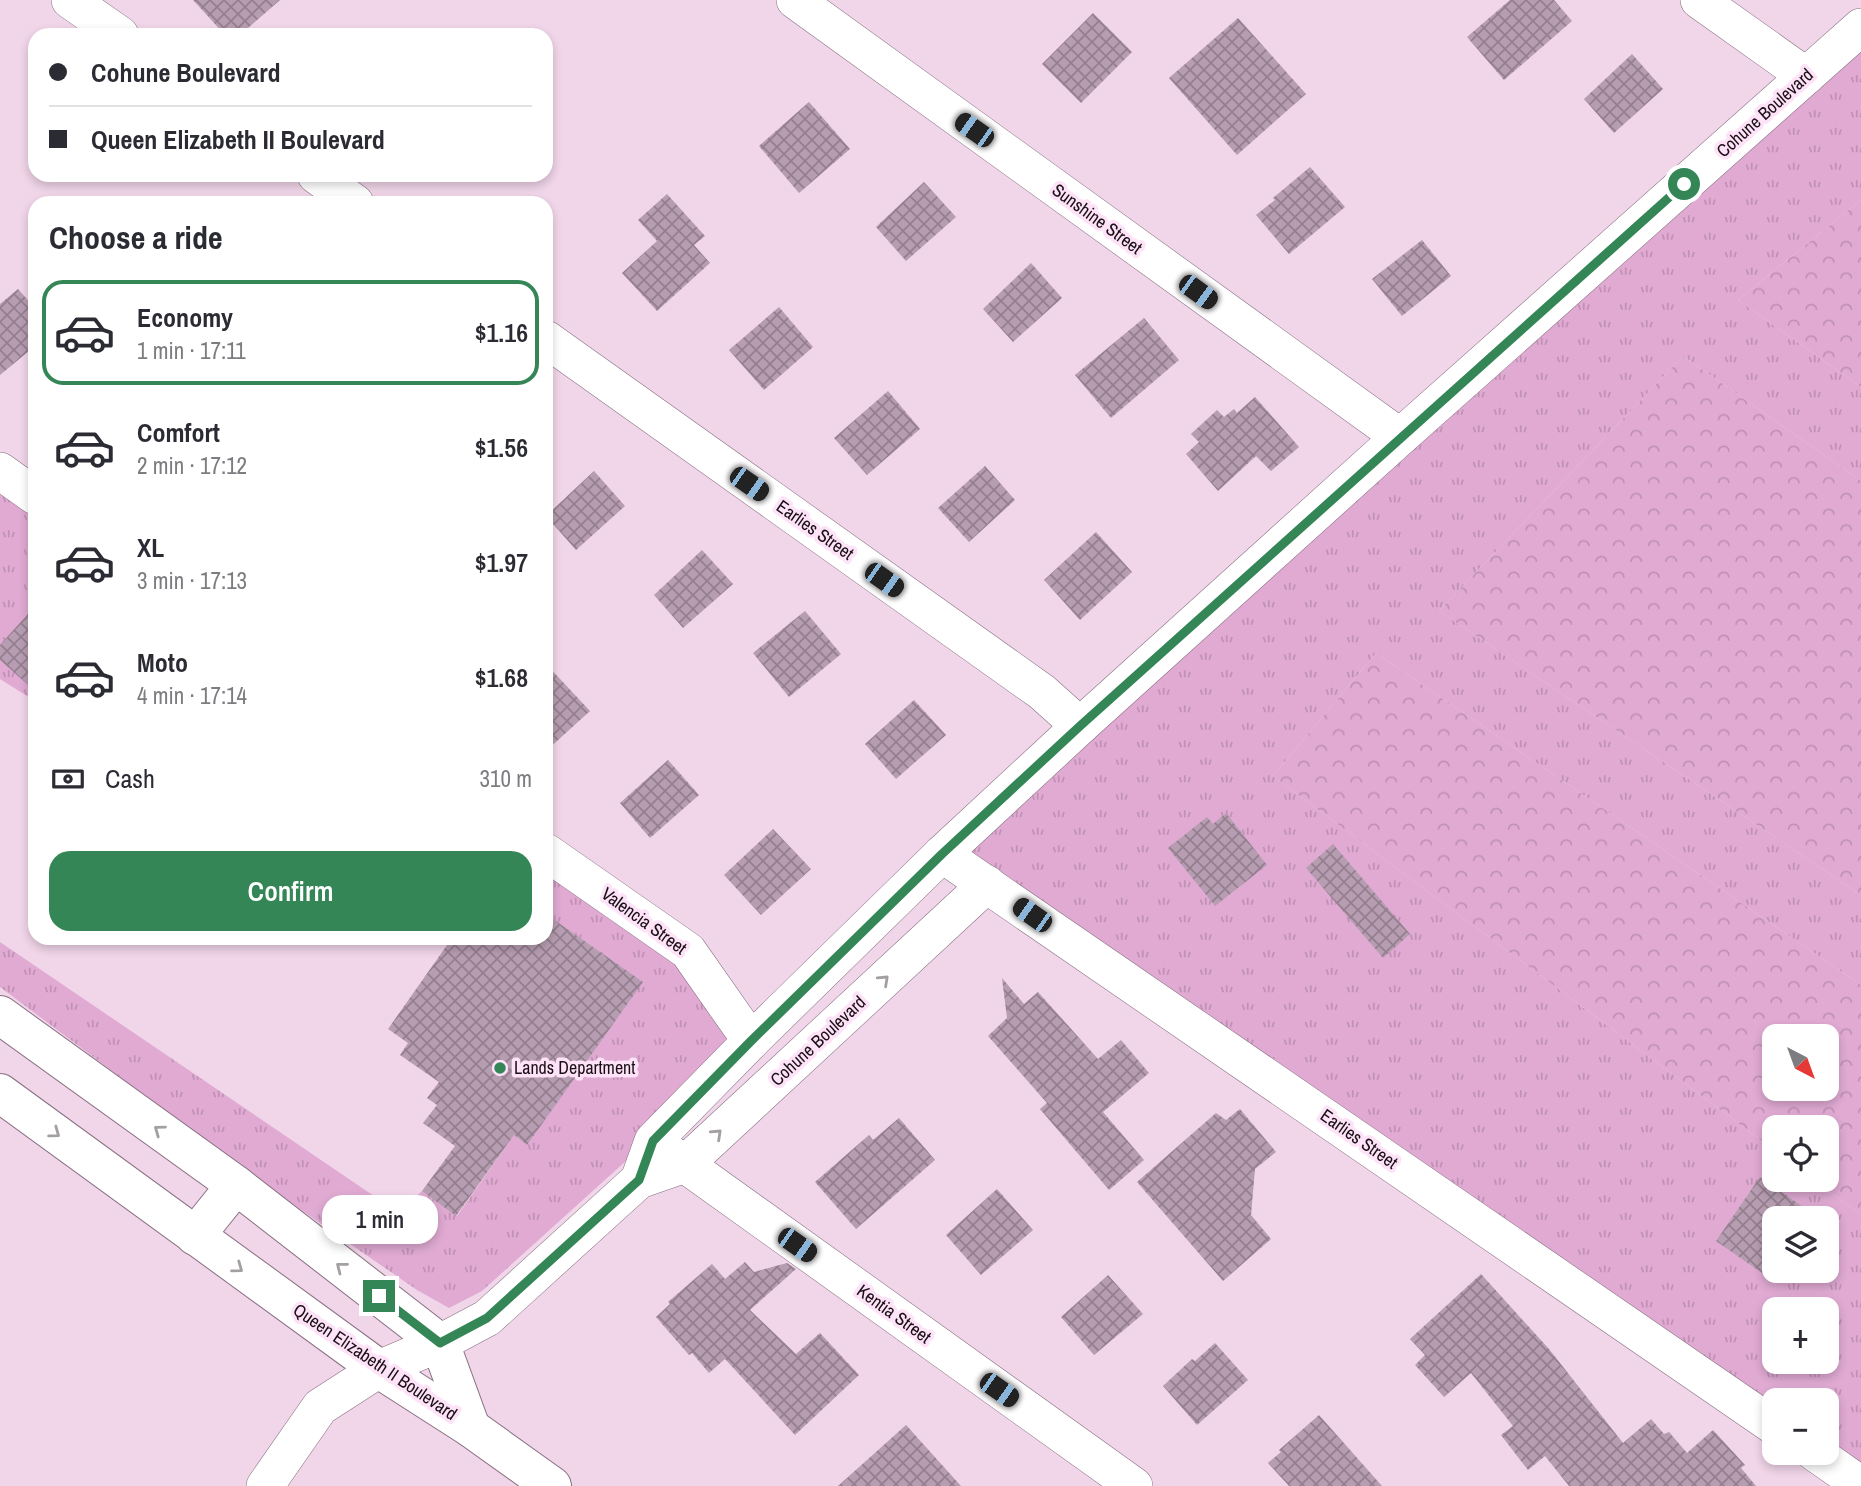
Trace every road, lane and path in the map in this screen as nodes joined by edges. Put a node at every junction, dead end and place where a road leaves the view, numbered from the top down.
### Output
1 (71, 0) edge
2 (795, 0) edge
3 (1699, 0) edge
4 (1861, 27) edge
5 (110, 28) edge
6 (1806, 76) junction
7 (326, 182) edge
8 (345, 196) edge
9 (553, 344) edge
10 (1400, 437) junction
11 (0, 471) edge
12 (28, 491) edge
13 (1080, 726) junction
14 (942, 854) junction
15 (553, 857) edge
16 (988, 884) junction
17 (0, 1015) edge
18 (751, 1041) junction
19 (0, 1093) edge
20 (653, 1141) junction
21 (685, 1164) junction
22 (639, 1180) junction
23 (236, 1185) junction
24 (195, 1236) junction
25 (440, 1343) junction
26 (379, 1369) junction
27 (1762, 1418) edge
28 (471, 1428) junction
29 (1833, 1465) edge
30 (1861, 1485) edge
31 (265, 1486) edge
32 (552, 1486) edge
33 (1134, 1486) edge

1 - 5 street
2 - 10 street, Sunshine Street
3 - 6 street
4 - 6 street, Cohune Boulevard
6 - 10 street, Cohune Boulevard
7 - 8 street
9 - 13 street, Earlies Street
10 - 13 street, Cohune Boulevard
11 - 12 street
13 - 14 street, Cohune Boulevard
14 - 16 street, Earlies Street
14 - 18 street, Cohune Boulevard
15 - 18 street, Valencia Street
21 -> 16 street, Cohune Boulevard
16 - 27 street, Earlies Street
23 -> 17 street
18 - 20 street, Cohune Boulevard
19 -> 24 street, Queen Elizabeth II Boulevard
20 - 21 street, Kentia Street
20 - 22 street, Cohune Boulevard
21 - 22 street, Cohune Boulevard
21 - 33 street, Kentia Street
22 - 25 street, Cohune Boulevard
23 - 24 street
25 -> 23 street
24 -> 26 street, Queen Elizabeth II Boulevard
25 - 26 street, Cohune Boulevard
25 - 28 street, Queen Elizabeth II Boulevard
26 - 28 street, Queen Elizabeth II Boulevard
26 - 31 street, Cohune Boulevard
28 - 32 street
29 - 30 street

